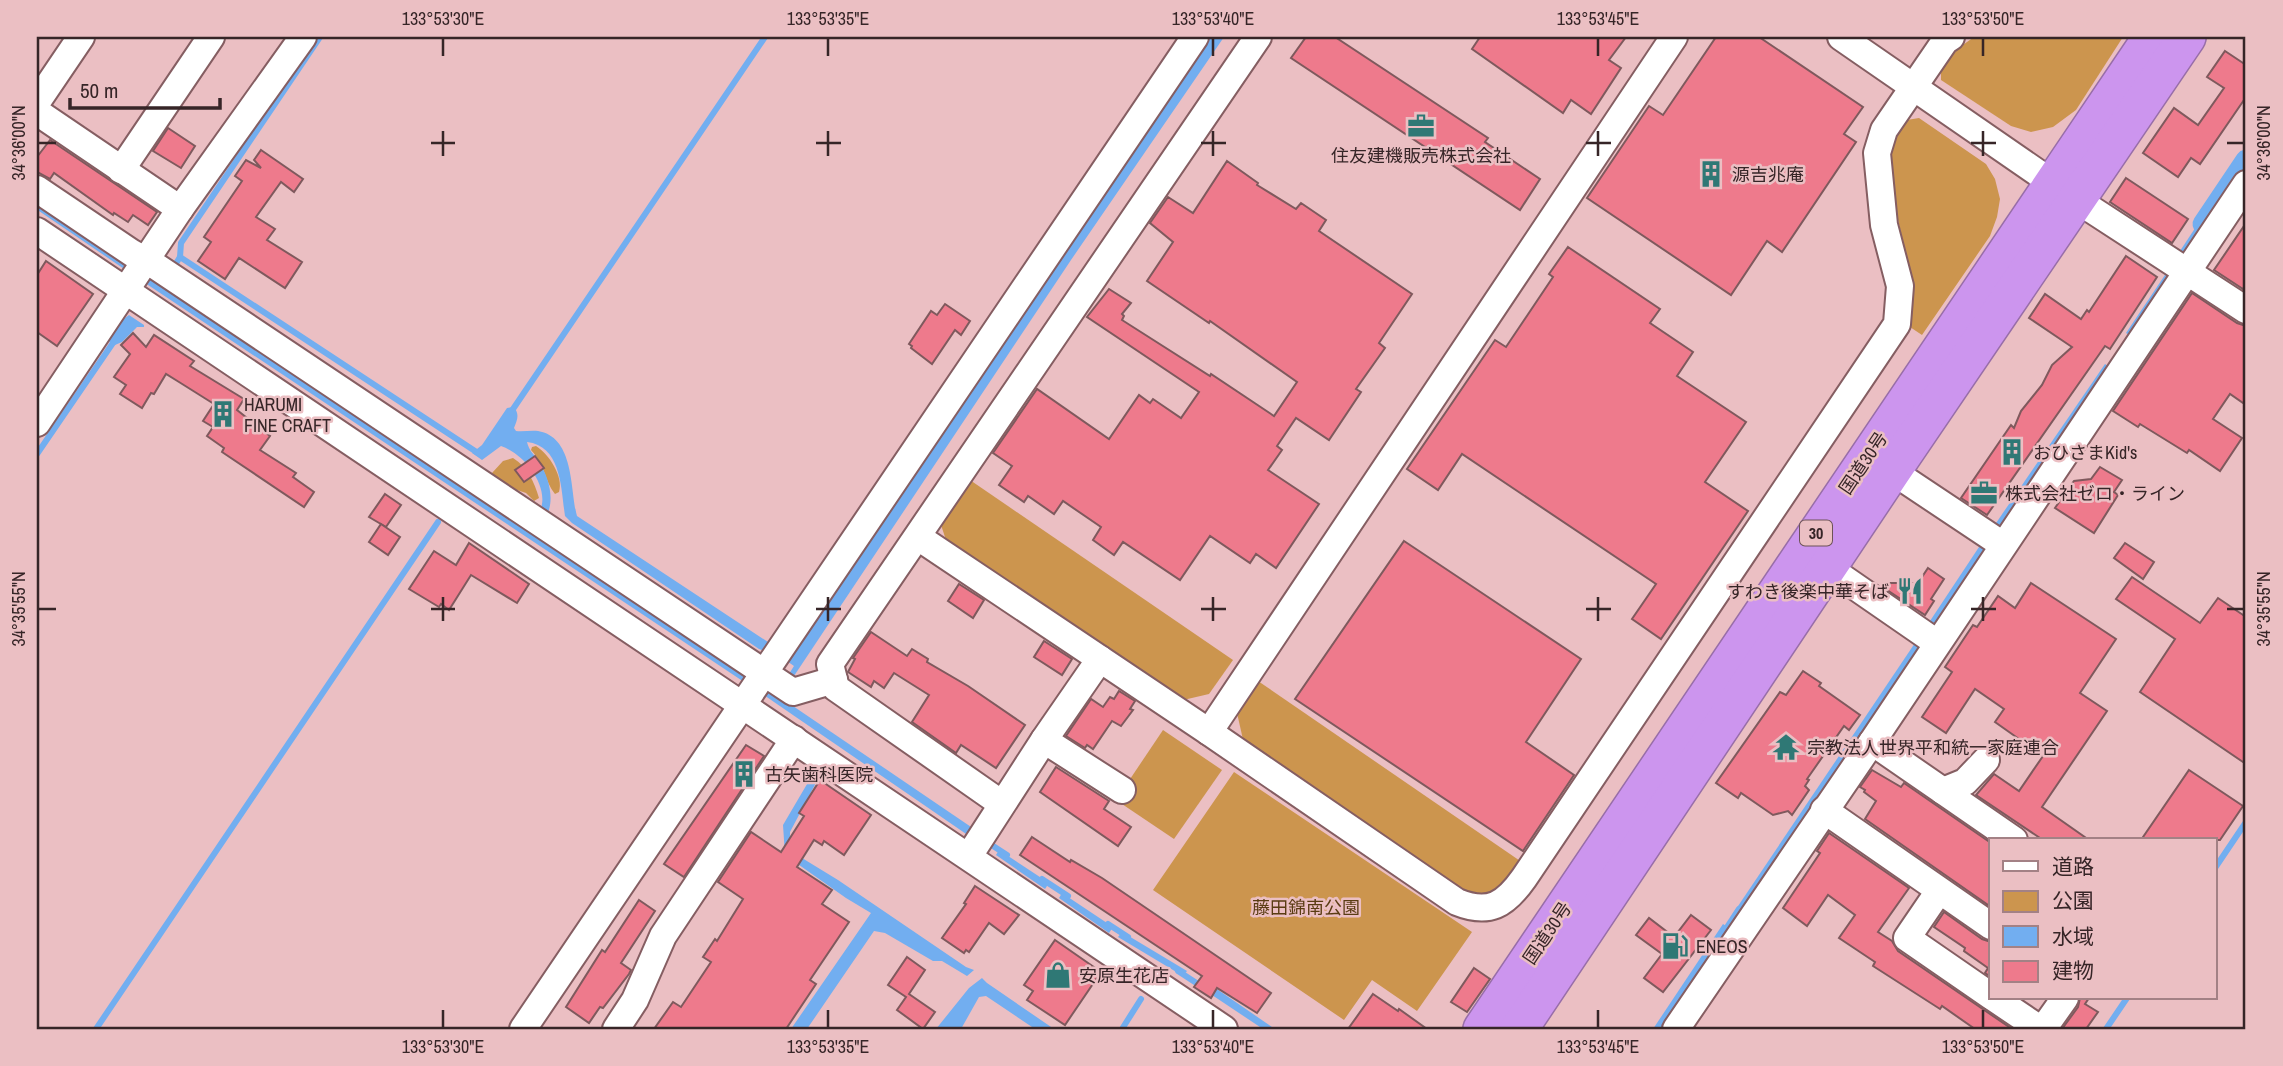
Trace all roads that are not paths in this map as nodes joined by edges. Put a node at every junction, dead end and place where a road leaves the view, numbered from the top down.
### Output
1 (81, 37) edge
2 (211, 37) edge
3 (303, 37) edge
4 (1195, 37) edge
5 (1258, 37) edge
6 (1674, 37) edge
7 (1841, 37) edge
8 (1951, 37) edge
9 (2152, 37) edge
10 (2187, 37) edge
11 (1915, 86) junction
12 (37, 102) edge
13 (37, 112) edge
14 (121, 170) junction
15 (2246, 184) edge
16 (37, 190) edge
17 (2065, 191) junction
18 (180, 209) junction
19 (37, 231) edge
20 (2187, 271) junction
21 (136, 275) junction
22 (2246, 310) edge
23 (37, 424) edge
24 (1892, 471) junction
25 (485, 507) junction
26 (918, 537) junction
27 (1995, 540) junction
28 (1827, 567) junction
29 (1937, 643) junction
30 (1100, 659) junction
31 (834, 680) junction
32 (754, 687) junction
33 (1209, 732) junction
34 (794, 739) junction
35 (1044, 740) junction
36 (1872, 742) junction
37 (1986, 760) dead end
38 (1122, 790) dead end
39 (1943, 791) junction
40 (1002, 804) junction
41 (1824, 810) junction
42 (2011, 838) edge
43 (976, 845) junction
44 (1939, 891) junction
45 (1989, 925) edge
46 (1989, 995) edge
47 (1997, 1000) edge
48 (2063, 1000) edge
49 (523, 1029) edge
50 (615, 1029) edge
51 (1224, 1029) edge
52 (1482, 1029) edge
53 (1520, 1029) edge
54 (1676, 1029) edge
55 (2041, 1029) edge

1 - 12 street
2 - 14 street
3 - 18 street
4 - 32 street
5 - 26 street
6 - 33 street
7 - 11 street
8 - 11 street
9 - 17 highway, 国道30号 / 30
10 - 17 highway, 国道30号 / 30
11 - 17 street
11 - 33 street
13 - 14 street
14 - 18 street
15 - 20 street
16 - 21 street
17 - 20 street
17 - 24 highway, 国道30号 / 30
17 - 52 highway, 国道30号 / 30
18 - 21 street
19 - 21 street
20 - 22 street
20 - 27 street
21 - 23 street
21 - 25 street
21 - 25 street
24 - 27 street
24 - 28 highway, 国道30号 / 30
25 - 32 street
25 - 32 street
26 - 30 street
26 - 31 street
27 - 29 street
28 - 29 street
28 - 53 highway, 国道30号 / 30
29 - 36 street
30 - 33 street
30 - 35 street
31 - 32 street
31 - 40 street
32 - 34 street
32 - 49 street
34 - 43 street
34 - 50 street
35 - 38 street
35 - 40 street
36 - 39 street
36 - 41 street
37 - 39 street
39 - 42 street
40 - 43 street
41 - 44 street
41 - 54 street
43 - 51 street
44 - 45 street
44 - 46 street
47 - 55 street
48 - 55 street

